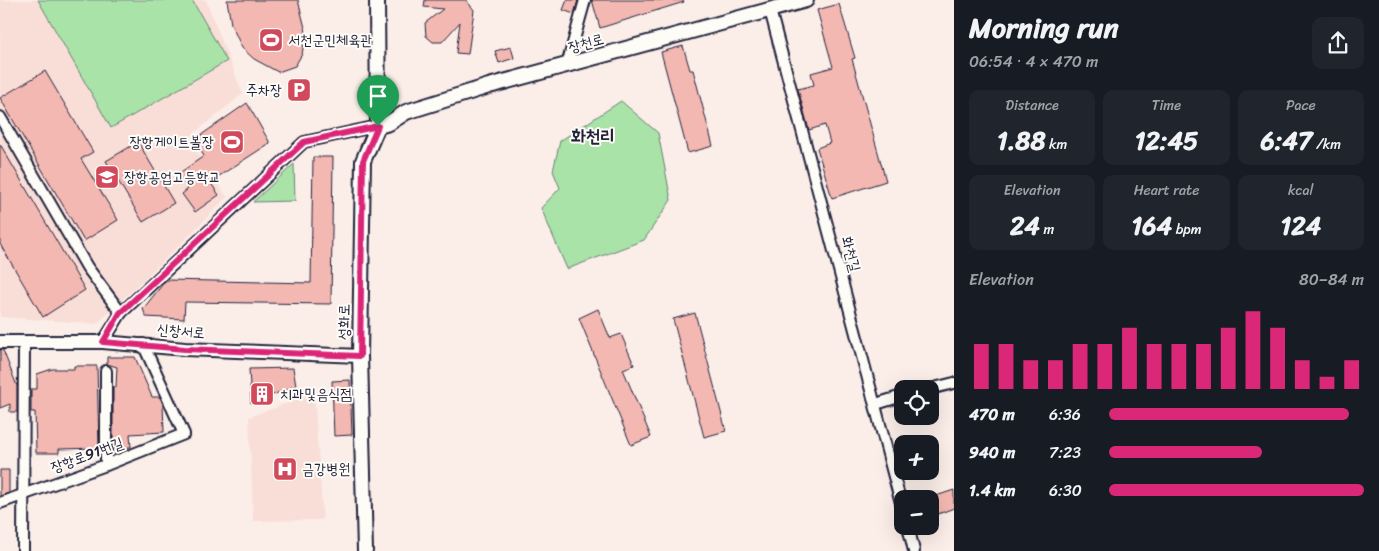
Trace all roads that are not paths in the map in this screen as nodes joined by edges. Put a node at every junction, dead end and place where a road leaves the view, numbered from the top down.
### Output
1 (377, 0) edge
2 (585, 0) edge
3 (806, 0) edge
4 (770, 10) junction
5 (568, 65) junction
6 (0, 117) edge
7 (378, 126) junction
8 (120, 313) junction
9 (0, 342) edge
10 (103, 342) junction
11 (24, 343) junction
12 (143, 344) junction
13 (360, 356) junction
14 (106, 371) dead end
15 (954, 382) edge
16 (939, 386) edge
17 (894, 398) edge
18 (876, 404) junction
19 (106, 465) junction
20 (898, 490) edge
21 (25, 493) junction
22 (0, 503) edge
23 (910, 535) edge
24 (23, 551) edge
25 (365, 551) edge
26 (914, 551) edge

1 - 7 main road, 성화로
2 - 5 street
3 - 4 main road, 장천로
4 - 5 main road, 장천로
4 - 18 street, 화천길
5 - 7 main road, 장천로
6 - 8 street
7 - 8 street
7 - 13 main road, 성화로
8 - 10 street
9 - 11 street, 신창서로
10 - 11 street, 신창서로
10 - 12 street, 신창서로
11 - 21 street
12 - 13 street, 신창서로
12 - 19 street, 장항로91번길
13 - 25 main road, 성화로
14 - 19 street
15 - 16 street
17 - 18 street
18 - 20 street, 화천길
19 - 21 street, 장항로91번길
21 - 22 street, 장항로91번길
21 - 24 street
23 - 26 street

